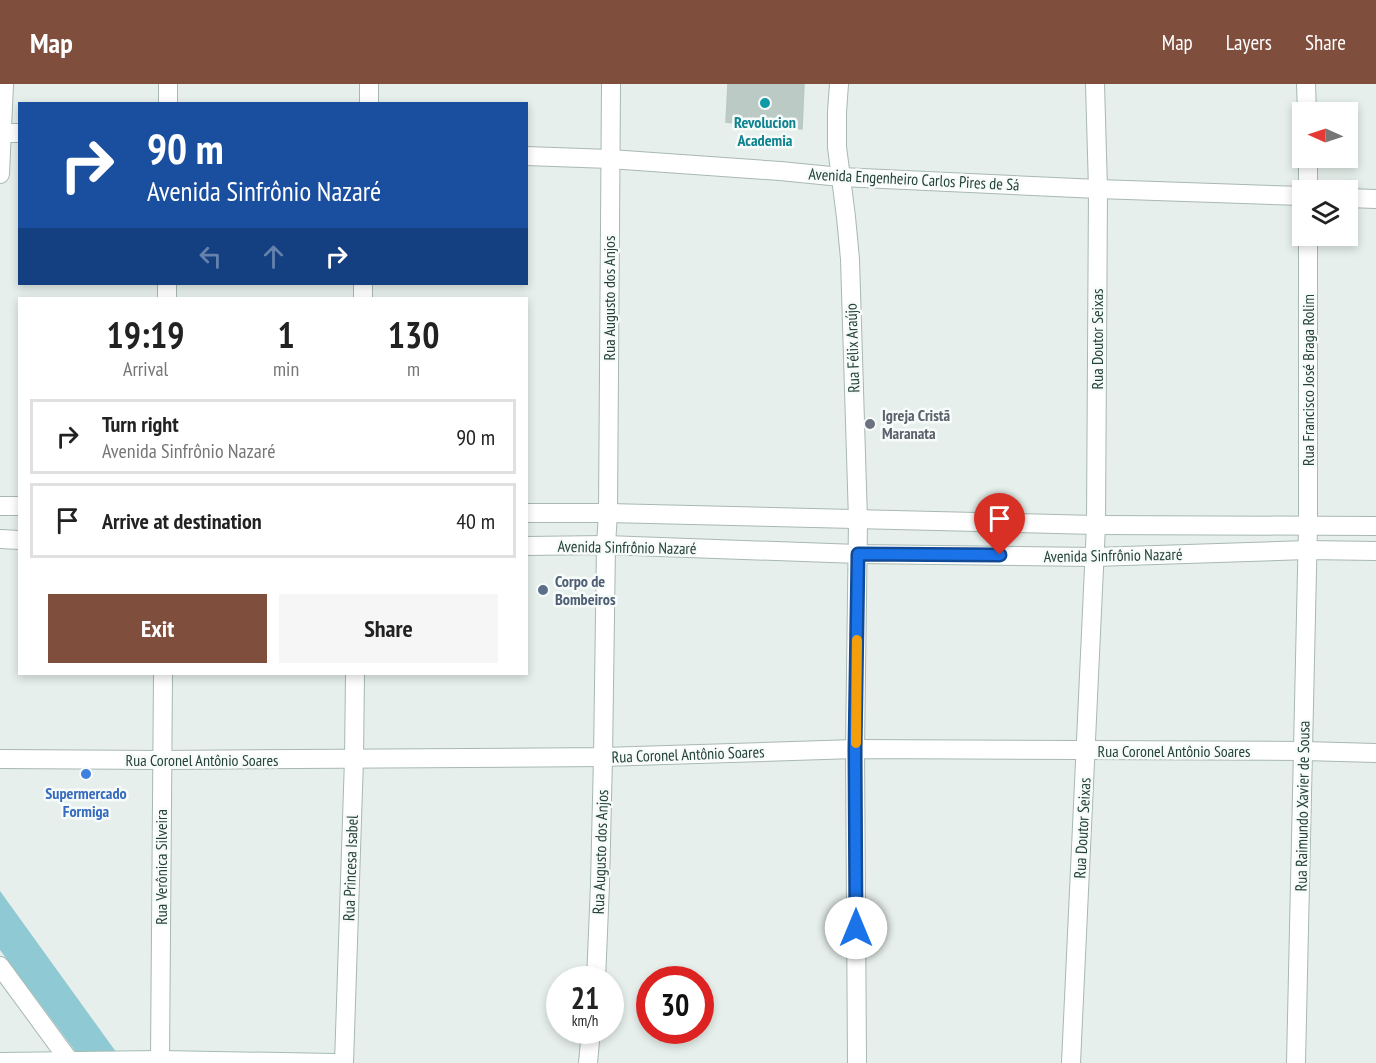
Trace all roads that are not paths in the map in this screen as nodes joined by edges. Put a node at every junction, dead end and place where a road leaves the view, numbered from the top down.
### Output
1 (4, 84) edge
2 (168, 84) edge
3 (369, 84) edge
4 (610, 84) edge
5 (839, 84) edge
6 (1095, 84) edge
7 (1306, 84) edge
8 (168, 102) edge
9 (369, 102) edge
10 (1307, 102) edge
11 (7, 133) edge
12 (528, 156) edge
13 (610, 159) junction
14 (0, 174) edge
15 (840, 177) junction
16 (1098, 189) junction
17 (1292, 196) edge
18 (1358, 198) edge
19 (1376, 199) edge
20 (1308, 246) edge
21 (0, 506) edge
22 (18, 506) edge
23 (528, 513) edge
24 (608, 513) junction
25 (858, 520) junction
26 (1096, 525) junction
27 (1308, 525) junction
28 (1376, 526) edge
29 (0, 539) edge
30 (18, 540) edge
31 (606, 545) junction
32 (528, 546) edge
33 (1307, 550) junction
34 (1376, 551) edge
35 (858, 554) junction
36 (1094, 556) junction
37 (163, 675) edge
38 (355, 675) edge
39 (855, 749) junction
40 (1085, 751) junction
41 (1304, 751) junction
42 (1376, 753) edge
43 (603, 757) junction
44 (0, 759) edge
45 (354, 759) junction
46 (162, 760) junction
47 (0, 966) edge
48 (596, 966) edge
49 (590, 1044) edge
50 (157, 1060) junction
51 (0, 1062) edge
52 (71, 1062) edge
53 (334, 1063) edge
54 (344, 1063) edge
55 (588, 1063) edge
56 (857, 1063) edge
57 (1071, 1063) edge
58 (1296, 1063) edge

1 - 11 street
2 - 8 street
3 - 9 street
4 - 13 street, Rua Augusto dos Anjos
5 - 15 street, Rua Félix Araújo
6 - 16 street, Rua Doutor Seixas
7 - 10 street
11 - 14 street
12 - 13 street, Avenida Engenheiro Carlos Pires de Sá
13 - 15 street, Avenida Engenheiro Carlos Pires de Sá
13 - 24 street, Rua Augusto dos Anjos
15 - 16 street, Avenida Engenheiro Carlos Pires de Sá
15 - 25 street, Rua Félix Araújo
16 - 17 street, Avenida Engenheiro Carlos Pires de Sá
16 - 26 street, Rua Doutor Seixas
18 - 19 street
20 - 27 street, Rua Francisco José Braga Rolim
21 - 22 street
23 - 24 street, Avenida Sinfrônio Nazaré
24 - 25 street, Avenida Sinfrônio Nazaré
24 - 31 street, Rua Augusto dos Anjos
25 - 26 street, Avenida Sinfrônio Nazaré
25 - 35 street, Rua Félix Araújo
26 - 27 street, Avenida Sinfrônio Nazaré
26 - 36 street, Rua Doutor Seixas
27 - 28 street, Avenida Sinfrônio Nazaré
27 - 33 street, Rua Francisco José Braga Rolim
29 - 30 street
31 - 32 street, Avenida Sinfrônio Nazaré
31 - 35 street, Avenida Sinfrônio Nazaré
31 - 43 street, Rua Augusto dos Anjos
33 - 34 street, Avenida Sinfrônio Nazaré
33 - 36 street, Avenida Sinfrônio Nazaré
33 - 41 street, Rua Raimundo Xavier de Sousa
35 - 36 street, Avenida Sinfrônio Nazaré
35 - 39 street
36 - 40 street, Rua Doutor Seixas
37 - 46 street, Rua Verônica Silveira
38 - 45 street, Rua Princesa Isabel
39 - 40 street, Rua Coronel Antônio Soares
39 - 43 street, Rua Coronel Antônio Soares
39 - 56 street
40 - 41 street, Rua Coronel Antônio Soares
40 - 57 street, Rua Doutor Seixas
41 - 42 street, Rua Coronel Antônio Soares
41 - 58 street, Rua Raimundo Xavier de Sousa
43 - 45 street, Rua Coronel Antônio Soares
43 - 48 street, Rua Augusto dos Anjos
44 - 46 street, Rua Coronel Antônio Soares
45 - 46 street, Rua Coronel Antônio Soares
45 - 54 street, Rua Princesa Isabel
46 - 50 street, Rua Verônica Silveira
47 - 52 street
49 - 55 street
50 - 52 street
50 - 53 street
51 - 52 street

